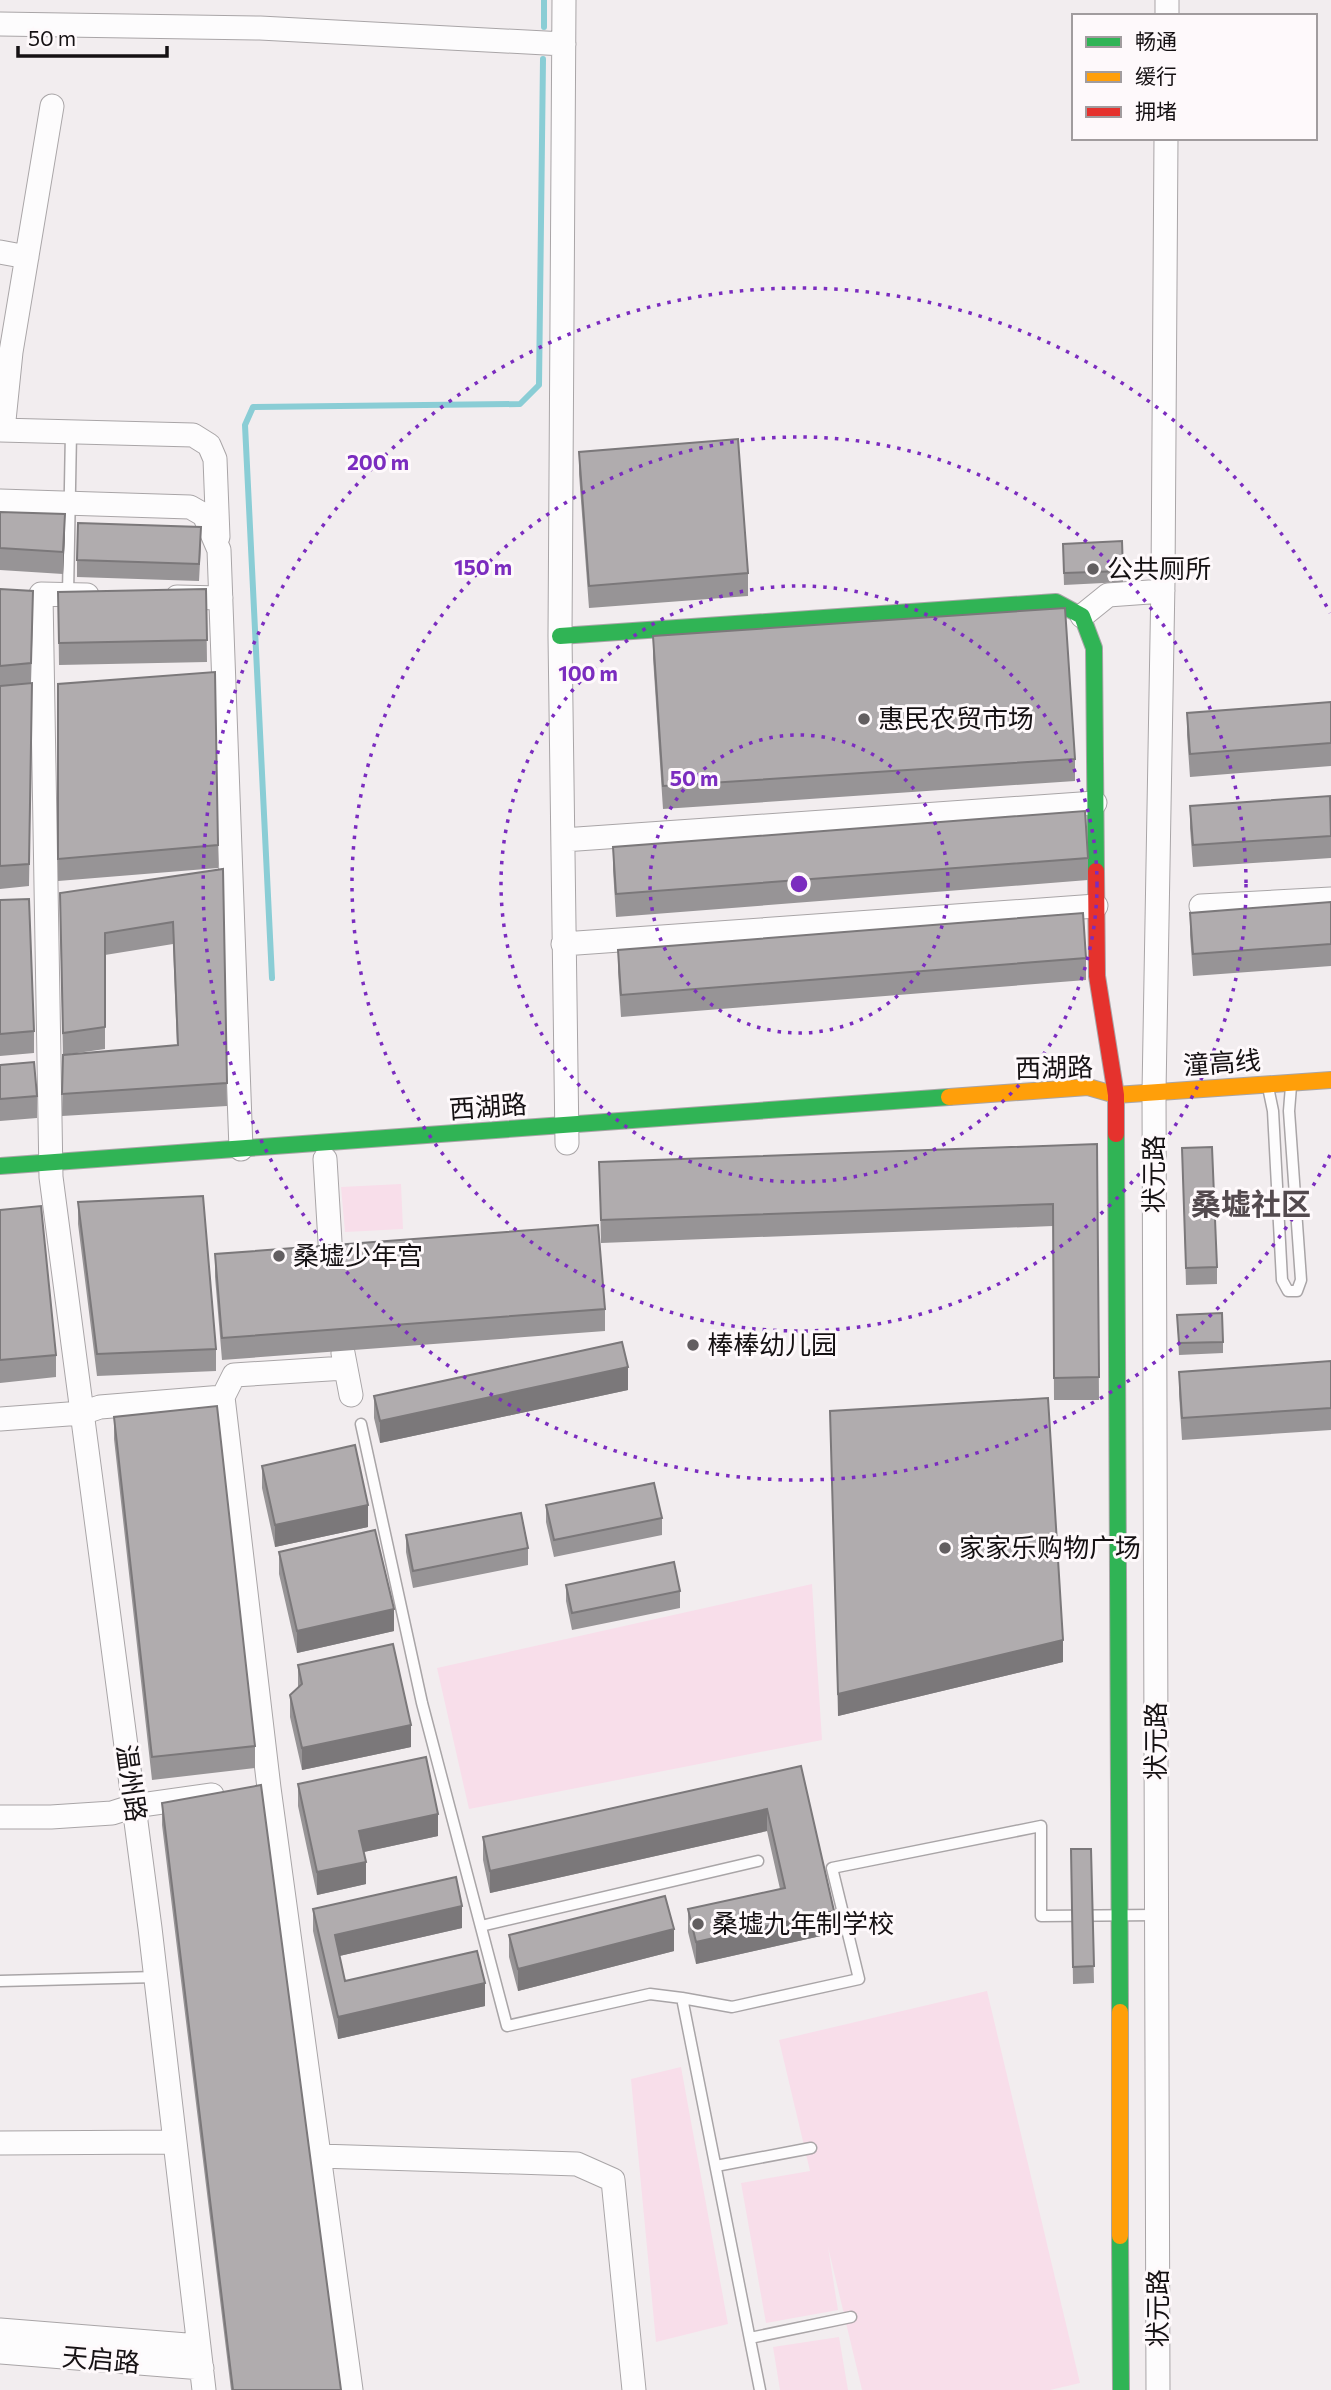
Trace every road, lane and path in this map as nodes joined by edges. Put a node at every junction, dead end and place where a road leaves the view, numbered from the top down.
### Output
1 (564, 0) edge
2 (0, 23) edge
3 (564, 44) junction
4 (52, 106) dead end
5 (1166, 140) edge
6 (0, 252) edge
7 (27, 257) junction
8 (1, 430) edge
9 (71, 432) junction
10 (0, 501) edge
11 (70, 503) junction
12 (219, 550) junction
13 (1163, 591) junction
14 (68, 594) junction
15 (110, 596) edge
16 (151, 597) edge
17 (220, 598) junction
18 (1082, 616) junction
19 (559, 636) junction
20 (224, 683) junction
21 (196, 685) edge
22 (71, 694) edge
23 (32, 696) junction
24 (1095, 803) junction
25 (563, 840) junction
26 (231, 880) junction
27 (205, 883) edge
28 (72, 898) edge
29 (1331, 899) edge
30 (34, 901) junction
31 (1096, 906) junction
32 (1201, 906) dead end
33 (563, 944) junction
34 (1331, 1080) edge
35 (1292, 1083) junction
36 (1267, 1084) junction
37 (1154, 1093) junction
38 (1116, 1095) junction
39 (1089, 1106) dead end
40 (567, 1139) junction
41 (241, 1149) junction
42 (324, 1159) dead end
43 (270, 1163) dead end
44 (0, 1166) edge
45 (51, 1170) junction
46 (0, 1181) edge
47 (334, 1299) edge
48 (339, 1326) edge
49 (345, 1368) junction
50 (1182, 1377) edge
51 (1155, 1378) junction
52 (351, 1395) dead end
53 (223, 1397) junction
54 (82, 1413) junction
55 (0, 1419) edge
56 (361, 1424) dead end
57 (269, 1787) junction
58 (134, 1806) junction
59 (0, 1817) edge
60 (758, 1861) dead end
61 (1119, 1915) junction
62 (1157, 1915) junction
63 (481, 1926) junction
64 (156, 1977) junction
65 (0, 1982) edge
66 (682, 1998) junction
67 (175, 2142) junction
68 (0, 2143) edge
69 (811, 2148) dead end
70 (319, 2156) junction
71 (716, 2166) junction
72 (850, 2317) dead end
73 (0, 2330) edge
74 (750, 2339) junction
75 (0, 2352) edge
76 (202, 2368) edge
77 (351, 2390) edge
78 (634, 2390) edge
79 (760, 2390) edge
80 (1121, 2390) edge
81 (1158, 2390) edge

1 - 3 street
2 - 3 street
3 - 19 street
4 - 7 street
5 - 13 street, 状元路
6 - 7 street
7 - 8 street
8 - 9 street
9 - 11 lane
9 - 12 street
10 - 11 street
11 - 12 street
11 - 14 lane
12 - 17 street
13 - 18 street
13 - 37 street, 状元路
14 - 15 street
14 - 23 street, 温州路
16 - 17 street
17 - 20 street
18 - 19 street
18 - 24 street, 状元路
19 - 25 street
20 - 21 street
20 - 26 street
22 - 23 street
23 - 30 street, 温州路
24 - 25 street
24 - 31 street, 状元路
25 - 33 street
26 - 27 street
26 - 41 street
28 - 30 street
29 - 32 street
30 - 45 street, 温州路
31 - 33 street
31 - 38 street, 状元路
33 - 40 street
34 - 35 street, 潼高线
35 - 36 street, 潼高线
35 - 36 lane
36 - 37 street, 潼高线
37 - 38 street, 潼高线
37 - 51 street, 状元路
38 - 39 street, 西湖路
38 - 40 street, 西湖路
38 - 61 street, 状元路
40 - 41 street, 西湖路
41 - 45 street, 西湖路
42 - 47 street
43 - 45 street, 西湖路
44 - 45 street, 西湖路
45 - 46 street, 西湖路
45 - 54 street, 温州路
48 - 49 street
49 - 52 street
49 - 53 street
50 - 51 street
51 - 62 street, 状元路
53 - 54 street
53 - 57 street
54 - 55 street
54 - 58 street, 温州路
56 - 63 lane
57 - 58 street
57 - 70 street
58 - 59 street
58 - 64 street, 温州路
60 - 63 lane
61 - 62 lane
61 - 66 lane
61 - 80 street, 状元路
62 - 81 street, 状元路
63 - 66 lane
64 - 65 lane
64 - 67 street, 温州路
66 - 71 lane
67 - 68 street
67 - 76 street, 温州路
69 - 71 lane
70 - 77 street
70 - 78 street
71 - 74 lane
72 - 74 lane
73 - 76 street
74 - 79 lane
75 - 76 street, 天启路

